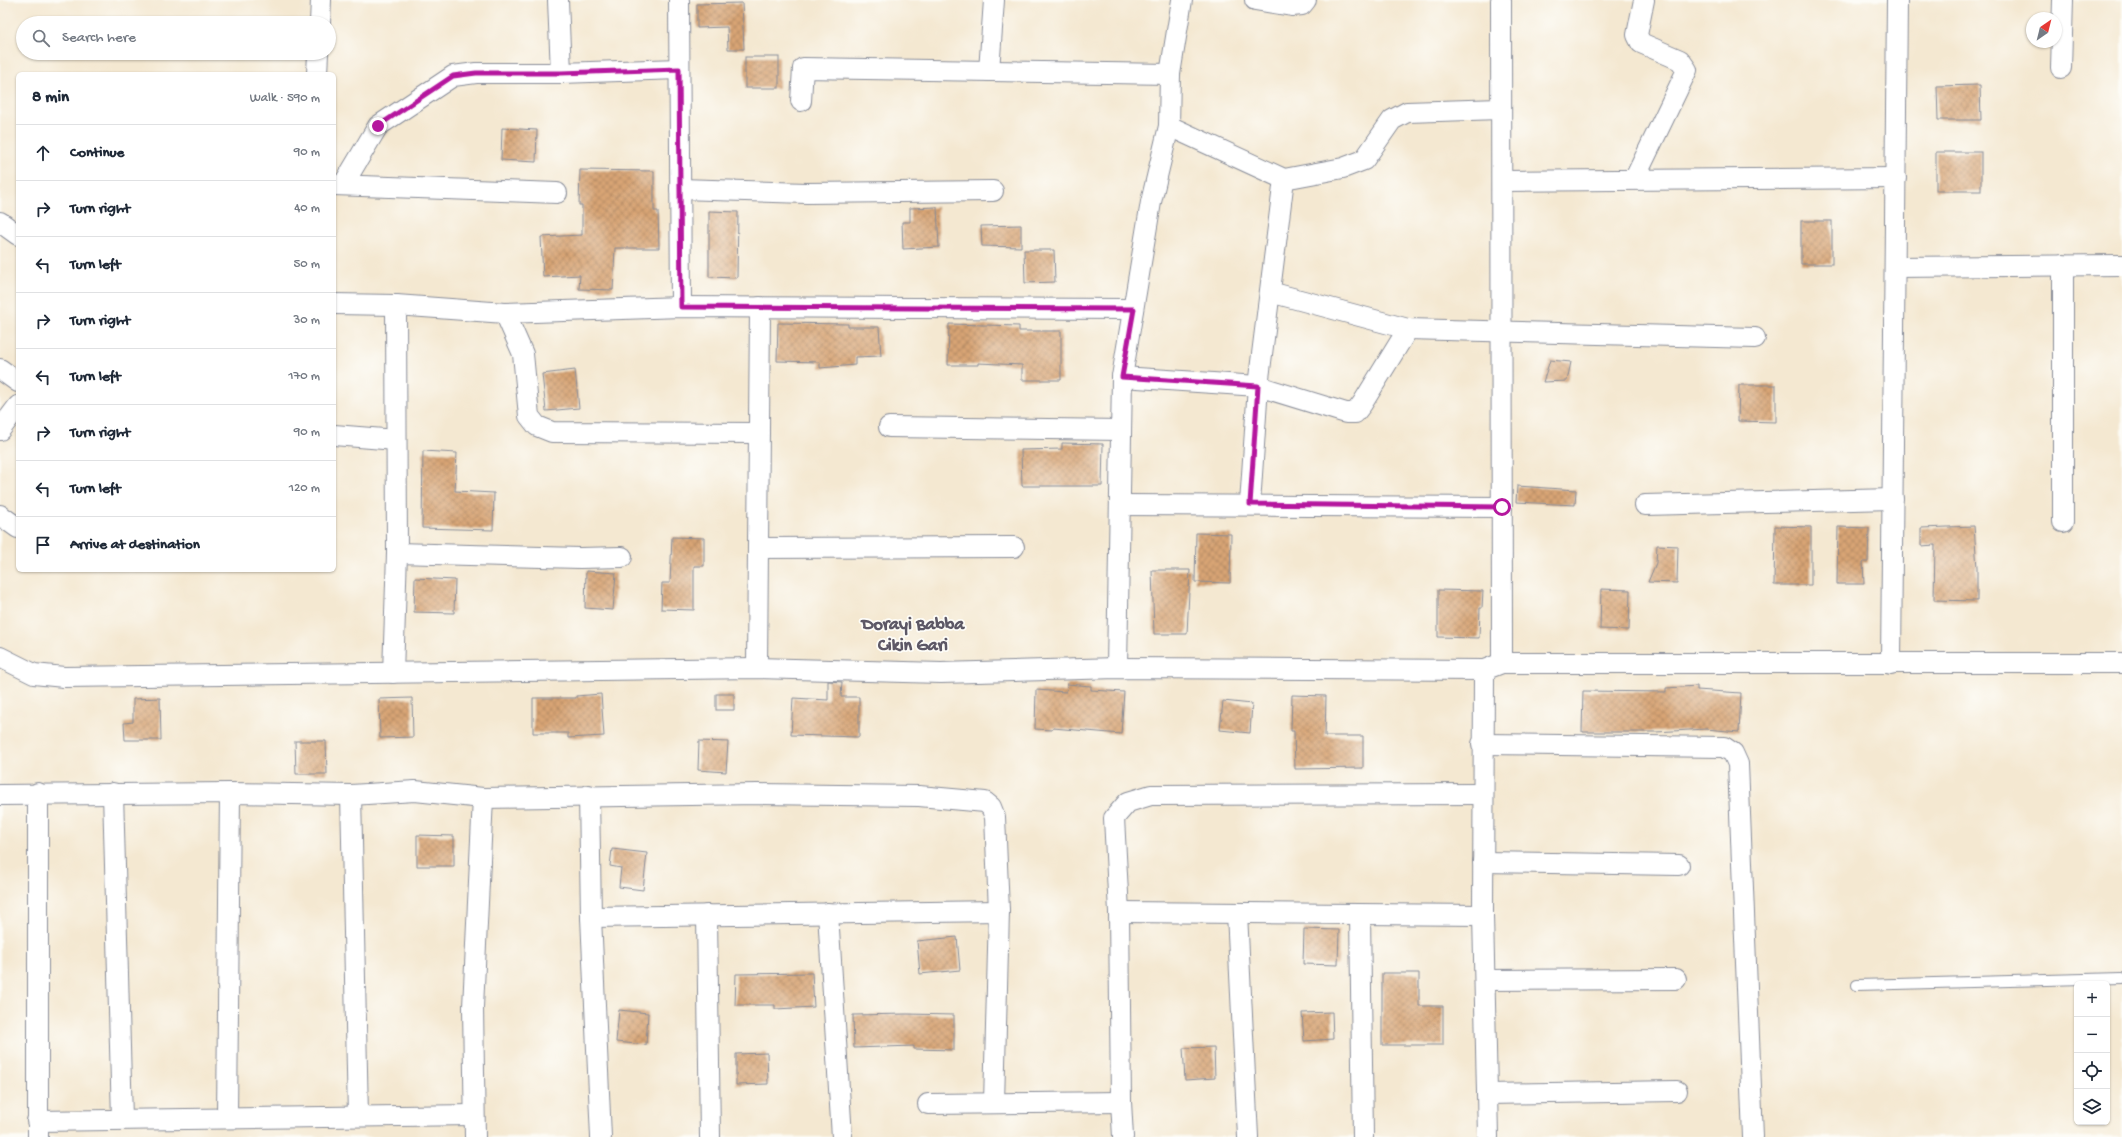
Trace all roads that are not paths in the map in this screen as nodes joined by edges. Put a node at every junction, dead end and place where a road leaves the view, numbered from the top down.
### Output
1 (321, 0) edge
2 (558, 0) edge
3 (679, 0) edge
4 (994, 0) edge
5 (1182, 0) edge
6 (1255, 0) edge
7 (1306, 0) edge
8 (1501, 0) edge
9 (1644, 0) edge
10 (1897, 0) edge
11 (2063, 0) edge
12 (320, 16) edge
13 (318, 60) edge
14 (2062, 68) dead end
15 (679, 69) junction
16 (989, 71) junction
17 (317, 72) edge
18 (561, 73) junction
19 (1170, 74) junction
20 (801, 101) dead end
21 (1500, 109) junction
22 (1169, 126) junction
23 (1635, 178) junction
24 (1896, 178) junction
25 (1284, 179) junction
26 (1502, 181) junction
27 (338, 185) edge
28 (680, 189) junction
29 (993, 191) dead end
30 (557, 193) dead end
31 (0, 222) edge
32 (16, 233) edge
33 (2122, 265) edge
34 (2063, 266) junction
35 (1895, 267) junction
36 (1270, 292) junction
37 (336, 304) edge
38 (396, 305) junction
39 (681, 307) junction
40 (760, 307) junction
41 (1134, 309) junction
42 (505, 313) junction
43 (1408, 329) junction
44 (1502, 332) junction
45 (1755, 338) dead end
46 (0, 369) edge
47 (1122, 377) junction
48 (16, 381) edge
49 (1258, 386) junction
50 (16, 409) edge
51 (889, 427) dead end
52 (0, 430) edge
53 (1122, 430) junction
54 (759, 433) junction
55 (336, 435) edge
56 (396, 440) junction
57 (1893, 499) junction
58 (1120, 504) junction
59 (1250, 504) junction
60 (1645, 504) dead end
61 (1502, 507) junction
62 (0, 514) edge
63 (2064, 522) dead end
64 (16, 526) edge
65 (1014, 547) dead end
66 (758, 548) junction
67 (397, 553) junction
68 (622, 557) dead end
69 (0, 657) edge
70 (1502, 663) junction
71 (1891, 664) junction
72 (2122, 664) edge
73 (757, 668) junction
74 (1117, 668) junction
75 (1484, 670) junction
76 (393, 673) junction
77 (1482, 744) junction
78 (38, 793) junction
79 (113, 793) junction
80 (230, 793) junction
81 (1482, 794) junction
82 (0, 795) edge
83 (351, 795) junction
84 (589, 795) junction
85 (483, 798) junction
86 (1483, 862) junction
87 (1679, 865) dead end
88 (999, 911) junction
89 (1119, 912) junction
90 (828, 913) junction
91 (1237, 913) junction
92 (1360, 914) junction
93 (706, 915) junction
94 (1483, 915) junction
95 (591, 916) junction
96 (2122, 978) edge
97 (1676, 979) dead end
98 (1485, 980) junction
99 (1857, 985) dead end
100 (1677, 1091) dead end
101 (1487, 1094) junction
102 (1120, 1102) junction
103 (994, 1103) junction
104 (928, 1104) dead end
105 (474, 1115) junction
106 (358, 1116) junction
107 (227, 1118) junction
108 (122, 1119) junction
109 (38, 1129) edge
110 (475, 1137) edge
111 (600, 1137) edge
112 (710, 1137) edge
113 (842, 1137) edge
114 (1123, 1137) edge
115 (1248, 1137) edge
116 (1363, 1137) edge
117 (1488, 1137) edge
118 (1753, 1137) edge

1 - 12 street
2 - 18 street
3 - 15 street
4 - 16 street
5 - 19 street
6 - 7 street
8 - 21 street
9 - 23 street
10 - 24 street
11 - 14 street
13 - 17 street
15 - 18 street
15 - 28 street
16 - 19 street
16 - 20 street
18 - 27 street
19 - 22 street
21 - 25 street
21 - 26 street
22 - 25 street
22 - 41 street
23 - 24 street
23 - 26 street
24 - 35 street
25 - 36 street
26 - 44 street
27 - 30 street
28 - 29 street
28 - 39 street
31 - 32 street
33 - 34 street
34 - 35 street
34 - 63 street
35 - 57 street
36 - 43 street
36 - 49 street
37 - 38 street
38 - 42 street
38 - 56 street
39 - 40 street
39 - 42 street
40 - 41 street
40 - 54 street
41 - 47 street
42 - 54 street
43 - 44 street
43 - 49 street
44 - 45 street
44 - 61 street
46 - 48 street
47 - 49 street
47 - 53 street
49 - 59 street
50 - 52 street
51 - 53 street
53 - 58 street
54 - 66 street
55 - 56 street
56 - 67 street
57 - 60 street
57 - 71 street
58 - 59 street
58 - 74 street
59 - 61 street
61 - 70 street
62 - 64 street
65 - 66 street
66 - 73 street
67 - 68 street
67 - 76 street
69 - 76 street
70 - 71 street
70 - 75 street
71 - 72 street
73 - 74 street
73 - 76 street
74 - 75 street
75 - 77 street
77 - 81 street
77 - 118 street
78 - 79 street
78 - 82 street
78 - 109 street
79 - 80 street
79 - 108 street
80 - 83 street
80 - 107 street
81 - 86 street
81 - 89 street
83 - 85 street
83 - 106 street
84 - 85 street
84 - 88 street
84 - 95 street
85 - 105 street
86 - 87 street
86 - 94 street
88 - 90 street
88 - 103 street
89 - 91 street
89 - 102 street
90 - 93 street
90 - 113 street
91 - 92 street
91 - 115 street
92 - 94 street
92 - 116 street
93 - 95 street
93 - 112 street
94 - 98 street
95 - 111 street
96 - 99 lane
97 - 98 street
98 - 101 street
100 - 101 street
101 - 117 street
102 - 103 street
102 - 114 street
103 - 104 street
105 - 106 street
105 - 110 street
106 - 107 street
107 - 108 street
108 - 109 street

